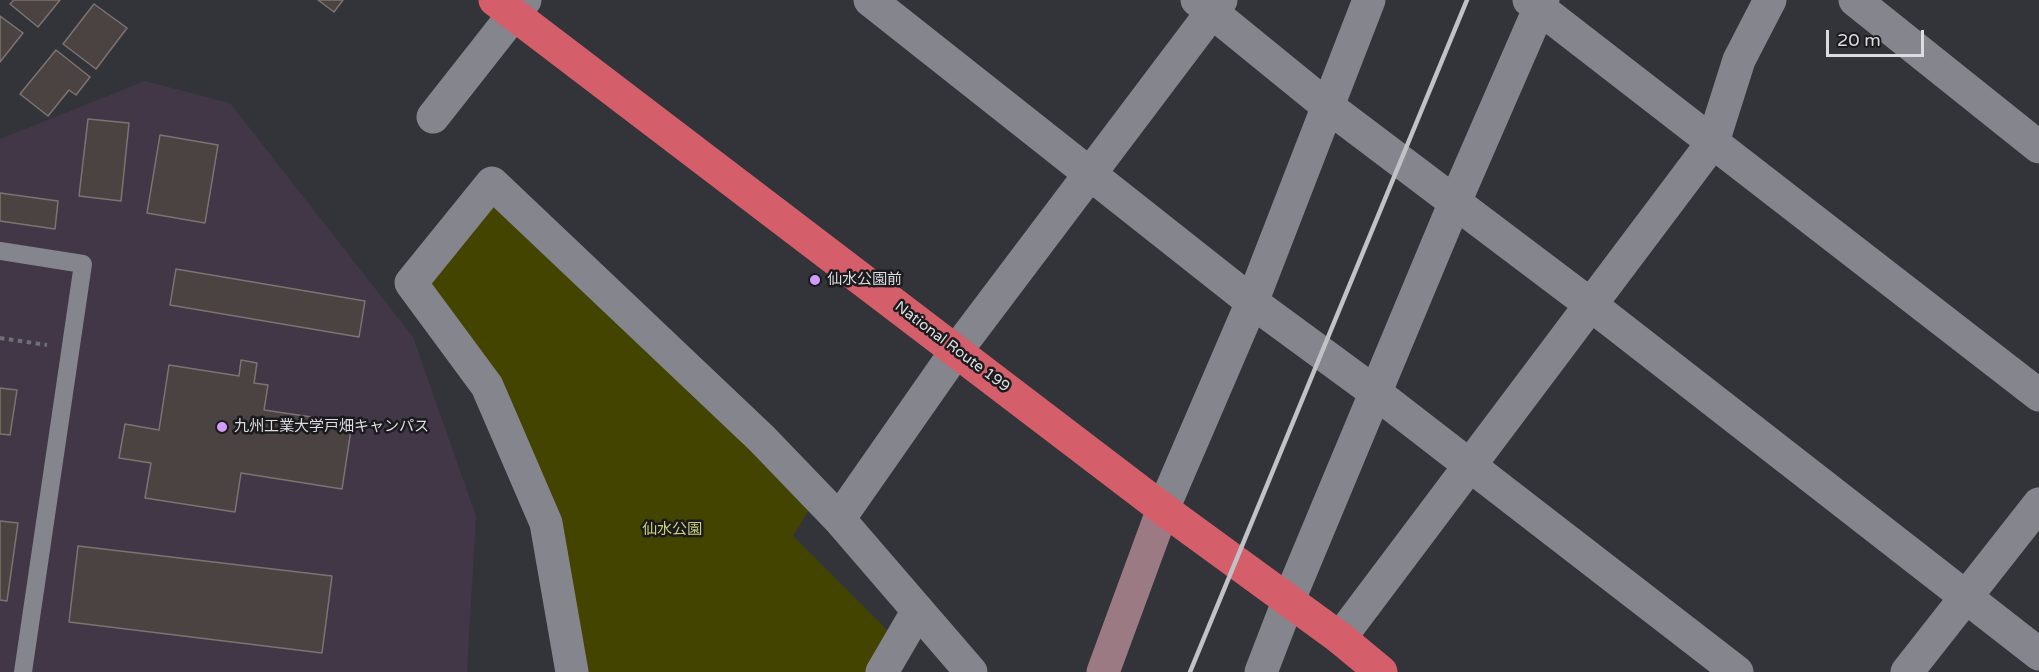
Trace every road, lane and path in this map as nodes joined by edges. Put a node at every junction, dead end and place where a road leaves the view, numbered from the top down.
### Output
1 (870, 0) edge
2 (1369, 0) edge
3 (1770, 0) edge
4 (1855, 0) edge
5 (1537, 3) edge
6 (1210, 4) edge
7 (511, 5) edge
8 (1337, 113) junction
9 (433, 117) dead end
10 (1713, 142) junction
11 (2039, 147) edge
12 (1090, 175) junction
13 (1455, 202) junction
14 (0, 251) edge
15 (1591, 305) junction
16 (1260, 308) junction
17 (0, 338) edge
18 (71, 349) junction
19 (957, 350) junction
20 (1369, 388) junction
21 (2039, 396) edge
22 (1470, 465) junction
23 (2039, 504) edge
24 (1174, 517) junction
25 (839, 519) junction
26 (1280, 596) junction
27 (1966, 597) junction
28 (917, 612) junction
29 (1340, 638) junction
30 (2039, 654) edge
31 (23, 672) edge
32 (572, 672) edge
33 (882, 672) edge
34 (971, 672) edge
35 (1103, 672) edge
36 (1262, 672) edge
37 (1381, 672) edge
38 (1737, 672) edge
39 (1907, 672) edge

1 - 12 street
2 - 8 street
3 - 10 street
4 - 11 street
5 - 10 street
5 - 13 street
6 - 8 street
6 - 12 street
7 - 9 street
7 - 19 highway, National Route 199
8 - 13 street
8 - 16 street
10 - 15 street
10 - 21 street
12 - 16 street
12 - 19 street
13 - 15 street
13 - 20 street
14 - 18 lane
15 - 22 street
15 - 27 street
16 - 20 street
16 - 24 street
17 - 18 path
18 - 31 lane
19 - 24 highway, National Route 199
19 - 25 street
20 - 22 street
20 - 26 street
22 - 29 street
22 - 38 street
23 - 27 street
24 - 26 highway, National Route 199
24 - 35 street
25 - 28 street
25 - 32 street
26 - 29 highway, National Route 199
26 - 36 street
27 - 30 street
27 - 39 street
28 - 33 street
28 - 34 street
29 - 37 highway, National Route 199

